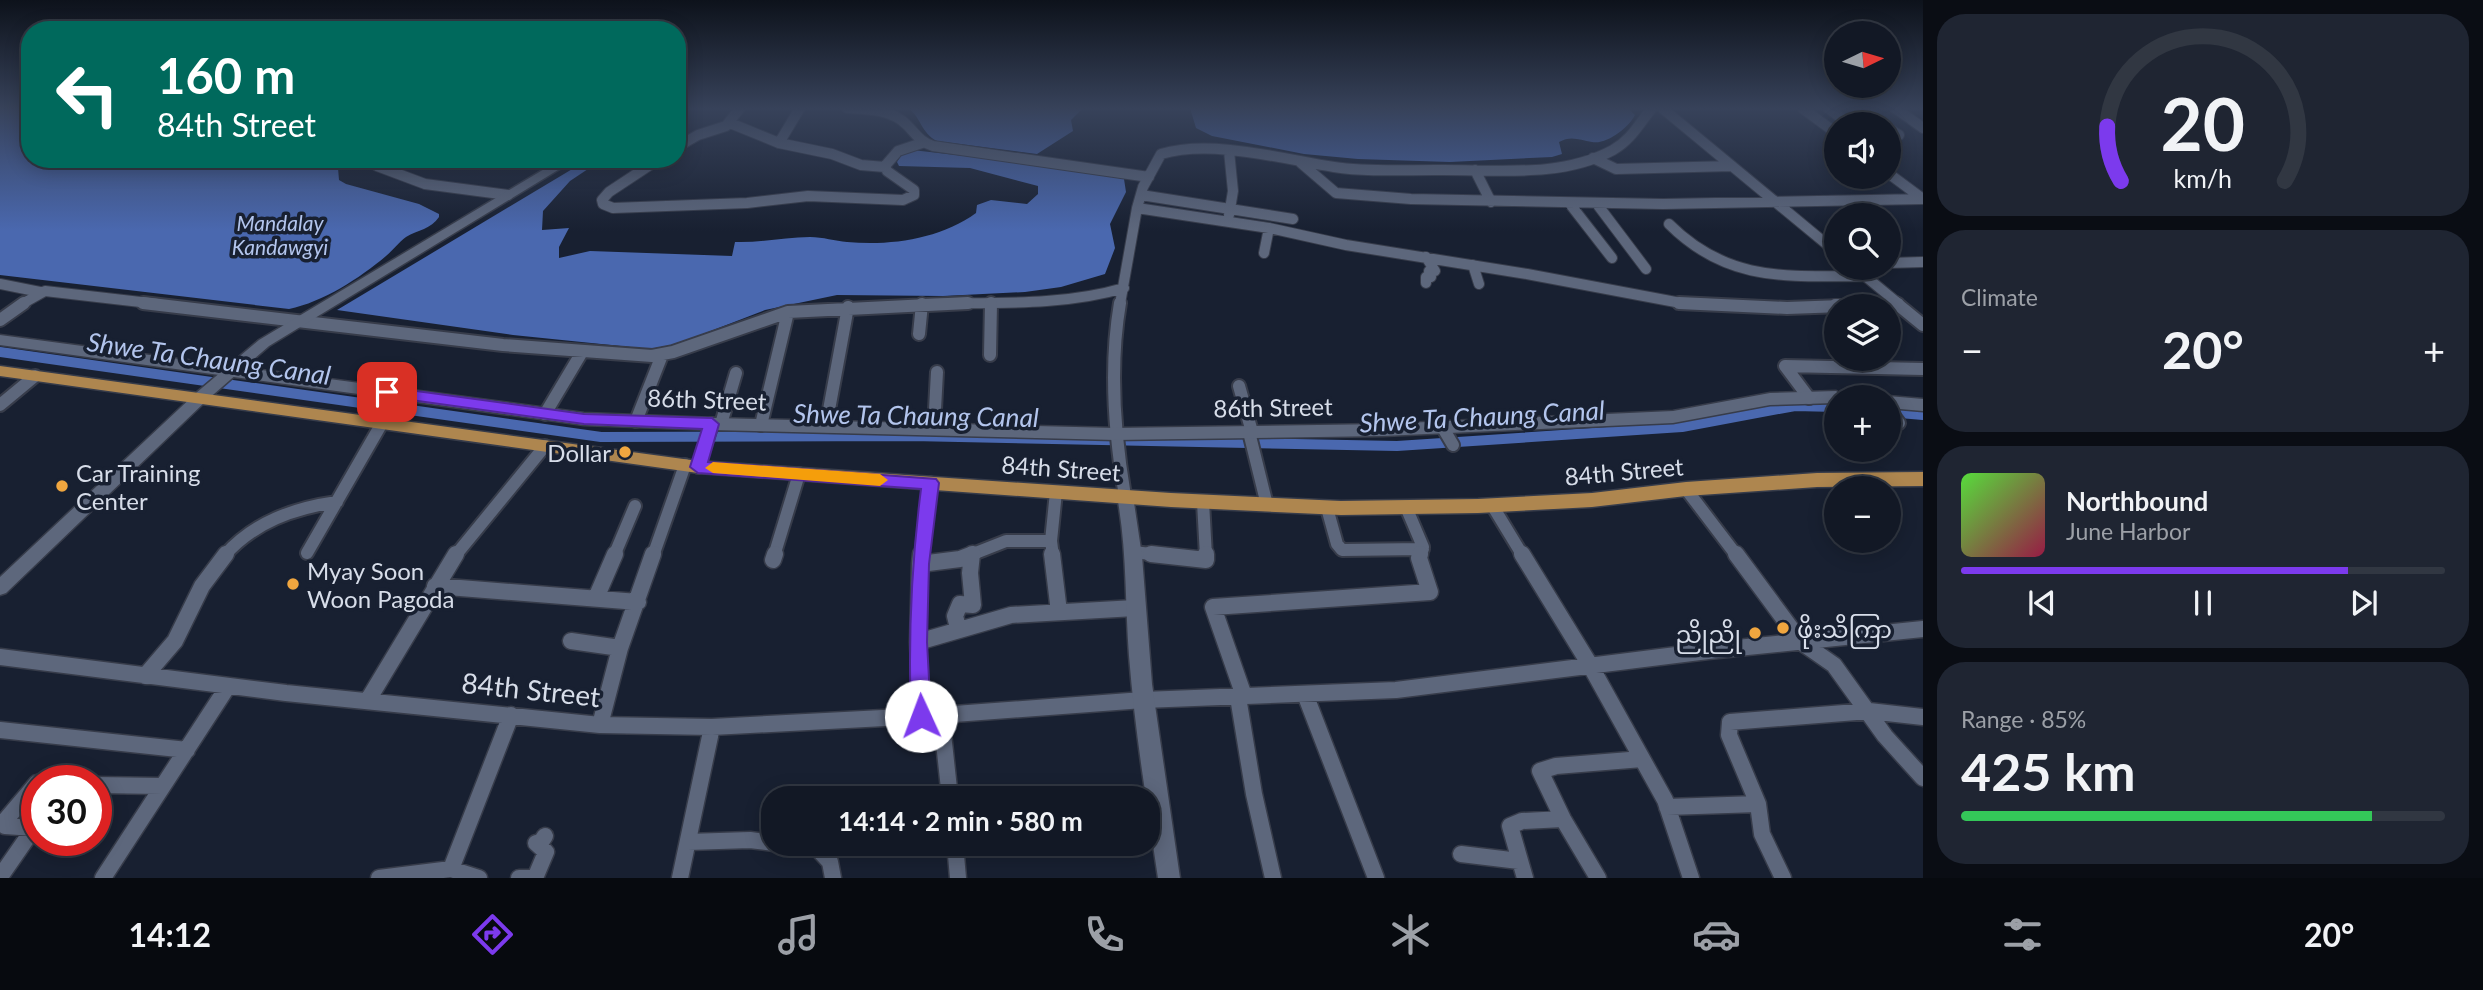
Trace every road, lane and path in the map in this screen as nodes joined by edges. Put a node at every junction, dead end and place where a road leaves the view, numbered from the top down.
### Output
1 (808, 149) edge
2 (904, 149) edge
3 (947, 149) edge
4 (1612, 149) edge
5 (1711, 149) edge
6 (1229, 151) junction
7 (1593, 158) junction
8 (1298, 161) junction
9 (1732, 166) junction
10 (885, 167) junction
11 (381, 168) edge
12 (554, 168) edge
13 (645, 168) edge
14 (1475, 170) junction
15 (1149, 177) junction
16 (1901, 183) edge
17 (508, 195) junction
18 (1141, 195) junction
19 (1923, 199) edge
20 (1491, 202) junction
21 (1776, 203) junction
22 (1570, 204) junction
23 (1597, 204) junction
24 (1137, 208) junction
25 (1232, 209) junction
26 (1293, 219) dead end
27 (1228, 221) junction
28 (1669, 224) dead end
29 (1269, 228) junction
30 (1824, 242) edge
31 (1264, 253) dead end
32 (1426, 257) junction
33 (1612, 258) dead end
34 (1923, 262) edge
35 (1901, 263) edge
36 (1473, 265) junction
37 (1646, 269) dead end
38 (1824, 275) edge
39 (1870, 280) edge
40 (1426, 283) dead end
41 (0, 284) edge
42 (1479, 284) dead end
43 (1124, 288) junction
44 (40, 292) junction
45 (1886, 294) edge
46 (991, 302) junction
47 (922, 304) junction
48 (1824, 305) edge
49 (848, 307) junction
50 (1901, 307) edge
51 (789, 312) junction
52 (0, 320) edge
53 (295, 322) junction
54 (1923, 325) edge
55 (919, 334) dead end
56 (0, 340) edge
57 (582, 352) junction
58 (662, 355) junction
59 (990, 355) dead end
60 (1923, 369) edge
61 (0, 371) edge
62 (229, 372) junction
63 (937, 372) dead end
64 (736, 373) dead end
65 (35, 376) junction
66 (1239, 386) dead end
67 (202, 396) junction
68 (1824, 397) edge
69 (1809, 398) junction
70 (0, 405) edge
71 (1923, 405) edge
72 (1901, 409) edge
73 (545, 414) junction
74 (636, 421) junction
75 (382, 423) junction
76 (761, 425) junction
77 (826, 426) junction
78 (934, 428) junction
79 (712, 430) junction
80 (1251, 438) junction
81 (1116, 440) junction
82 (545, 446) junction
83 (692, 466) junction
84 (799, 474) junction
85 (1923, 479) edge
86 (930, 483) junction
87 (1686, 489) junction
88 (1056, 492) junction
89 (1125, 496) junction
90 (337, 502) junction
91 (1203, 502) junction
92 (1267, 505) junction
93 (1492, 505) junction
94 (635, 506) dead end
95 (1406, 507) junction
96 (1327, 508) junction
97 (1051, 541) junction
98 (1423, 549) junction
99 (1133, 552) junction
100 (307, 553) dead end
101 (972, 554) junction
102 (773, 560) dead end
103 (920, 564) junction
104 (435, 586) junction
105 (0, 588) edge
106 (596, 598) junction
107 (638, 602) junction
108 (1135, 608) junction
109 (1059, 612) junction
110 (958, 628) junction
111 (1923, 629) edge
112 (571, 640) dead end
113 (918, 642) junction
114 (1801, 642) junction
115 (620, 648) junction
116 (0, 657) edge
117 (1590, 664) junction
118 (145, 676) junction
119 (228, 686) junction
120 (1305, 694) junction
121 (1241, 696) junction
122 (1143, 700) junction
123 (368, 701) junction
124 (1869, 710) junction
125 (511, 715) junction
126 (942, 715) junction
127 (921, 716) junction
128 (1923, 717) edge
129 (600, 725) junction
130 (712, 727) junction
131 (0, 730) edge
132 (187, 750) junction
133 (1642, 759) junction
134 (1923, 778) edge
135 (112, 785) edge
136 (162, 786) junction
137 (949, 786) edge
138 (21, 802) edge
139 (1758, 804) junction
140 (1667, 807) junction
141 (1563, 819) junction
142 (21, 827) edge
143 (545, 836) dead end
144 (761, 841) edge
145 (688, 842) junction
146 (21, 847) edge
147 (1461, 854) dead end
148 (824, 856) edge
149 (956, 856) edge
150 (452, 869) junction
151 (1522, 869) edge
152 (0, 877) edge
153 (103, 878) edge
154 (379, 878) edge
155 (480, 878) edge
156 (519, 878) edge
157 (680, 878) edge
158 (833, 878) edge
159 (958, 878) edge
160 (1169, 878) edge
161 (1273, 878) edge
162 (1376, 878) edge
163 (1598, 878) edge
164 (1690, 878) edge
165 (1783, 878) edge

1 - 10 street
2 - 10 street
3 - 15 street
4 - 7 street
5 - 9 street
6 - 8 street
6 - 15 street
6 - 25 street
7 - 9 street
7 - 14 street
8 - 14 street
8 - 20 street
9 - 21 street
10 - 13 street
11 - 17 street
12 - 17 street
14 - 20 street
15 - 18 street
16 - 19 street
17 - 53 street
18 - 24 street
18 - 25 street
19 - 21 street
20 - 22 street
21 - 23 street
21 - 30 street
22 - 23 street
22 - 33 street
23 - 37 street
24 - 27 street
24 - 43 street
25 - 26 street
25 - 27 street
27 - 29 street
28 - 38 street
29 - 31 street
29 - 32 street
32 - 36 street
32 - 40 street
34 - 35 street
36 - 42 street
36 - 48 street
39 - 45 street
41 - 44 street
43 - 46 street
43 - 81 street
44 - 52 street
44 - 53 street
46 - 47 street
46 - 59 street
47 - 49 street
47 - 55 street
49 - 51 street
49 - 77 street
50 - 54 street
51 - 58 street
51 - 76 street
53 - 57 street
53 - 62 street
56 - 62 main road, 86th Street
57 - 58 street
57 - 73 street
58 - 74 street
60 - 69 street
61 - 65 main road, 84th Street
62 - 67 street
62 - 73 main road, 86th Street
63 - 78 street
64 - 79 street
65 - 67 main road, 84th Street
65 - 70 street
66 - 80 street
67 - 75 main road, 84th Street
67 - 105 street
68 - 69 main road, 86th Street
69 - 80 main road, 86th Street
71 - 72 main road
73 - 74 main road, 86th Street
74 - 79 main road, 86th Street
75 - 82 main road, 84th Street
75 - 90 street
76 - 77 main road, 86th Street
76 - 79 main road, 86th Street
77 - 78 main road, 86th Street
78 - 81 main road, 86th Street
79 - 83 street
80 - 81 main road, 86th Street
80 - 92 street
81 - 89 street
82 - 83 main road, 84th Street
82 - 104 street
83 - 84 main road, 84th Street
83 - 107 street
84 - 86 main road, 84th Street
84 - 102 street
85 - 87 main road, 84th Street
86 - 88 main road, 84th Street
86 - 103 street
87 - 93 main road, 84th Street
87 - 114 street
88 - 89 main road, 84th Street
88 - 97 street
89 - 91 main road, 84th Street
89 - 99 street
90 - 100 street
90 - 118 street
91 - 92 main road, 84th Street
91 - 99 street
92 - 96 main road, 84th Street
93 - 95 main road, 84th Street
93 - 117 street
94 - 106 street
95 - 96 main road, 84th Street
95 - 98 street
96 - 98 street
97 - 101 street
97 - 109 street
98 - 121 street
99 - 108 street
101 - 103 street
101 - 110 street
103 - 113 street
104 - 106 street
104 - 123 street
106 - 107 street
107 - 115 street
108 - 109 street
108 - 122 street
109 - 110 street
110 - 113 street
111 - 114 street, 84th Street
112 - 115 street
113 - 127 street
114 - 117 street, 84th Street
114 - 124 street
115 - 129 street
116 - 118 street, 84th Street
117 - 120 street, 84th Street
117 - 133 street
118 - 119 street, 84th Street
119 - 123 street, 84th Street
119 - 132 street
120 - 121 street, 84th Street
120 - 162 street
121 - 122 street, 84th Street
121 - 161 street
122 - 126 street, 84th Street
122 - 160 street
123 - 125 street, 84th Street
124 - 128 street
124 - 134 street
124 - 139 street
125 - 129 street, 84th Street
125 - 150 street
126 - 127 street, 84th Street
126 - 137 street
127 - 130 street, 84th Street
129 - 130 street, 84th Street
130 - 145 street
131 - 132 street
132 - 136 street
133 - 140 street
133 - 141 street
135 - 136 street
136 - 153 street
138 - 142 street
139 - 140 street
139 - 165 street
140 - 164 street
141 - 151 street
141 - 163 street
143 - 156 street
144 - 145 street
145 - 157 street
146 - 152 street
147 - 151 street
148 - 158 street
149 - 159 street
150 - 154 street
150 - 155 street

